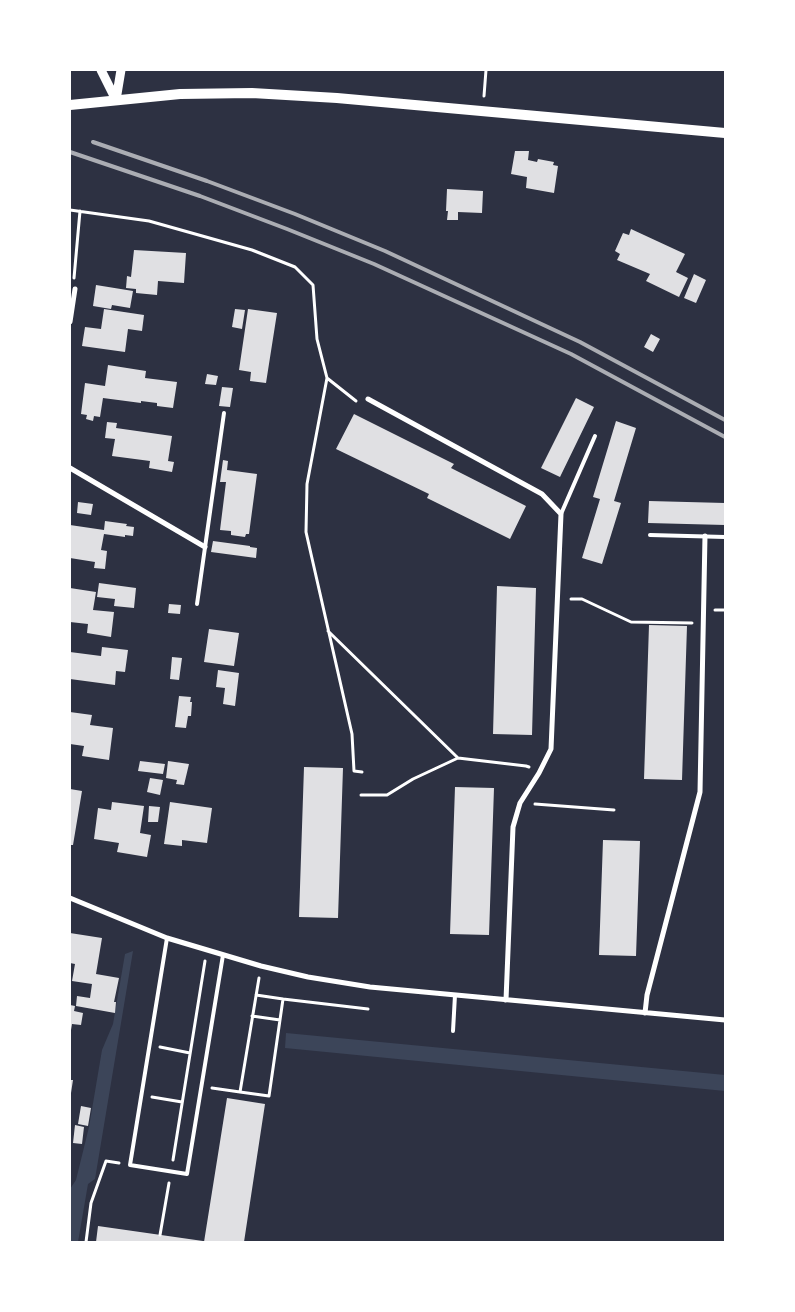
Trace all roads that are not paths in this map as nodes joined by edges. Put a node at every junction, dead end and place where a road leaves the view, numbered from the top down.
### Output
1 (100, 70) edge
2 (121, 70) edge
3 (116, 100) junction
4 (70, 105) edge
5 (725, 132) edge
6 (75, 289) road end
7 (70, 322) edge
8 (368, 399) road end
9 (224, 413) dead end
10 (595, 436) dead end
11 (70, 468) edge
12 (561, 514) junction
13 (650, 535) dead end
14 (706, 536) junction
15 (725, 537) edge
16 (205, 547) junction
17 (197, 604) dead end
18 (70, 898) edge
19 (167, 938) junction
20 (223, 955) junction
21 (455, 995) junction
22 (506, 1000) junction
23 (645, 1013) junction
24 (725, 1020) edge
25 (453, 1032) dead end

1 - 3 street
2 - 3 street
3 - 4 main road
3 - 5 main road
6 - 7 street
8 - 12 street
9 - 16 lane
10 - 12 lane
11 - 16 street
12 - 22 street
13 - 14 lane
14 - 15 lane
14 - 23 street
16 - 17 lane
18 - 19 street
19 - 20 street
19 - 20 lane
20 - 21 street
21 - 22 street
21 - 25 lane
22 - 23 street
23 - 24 street

